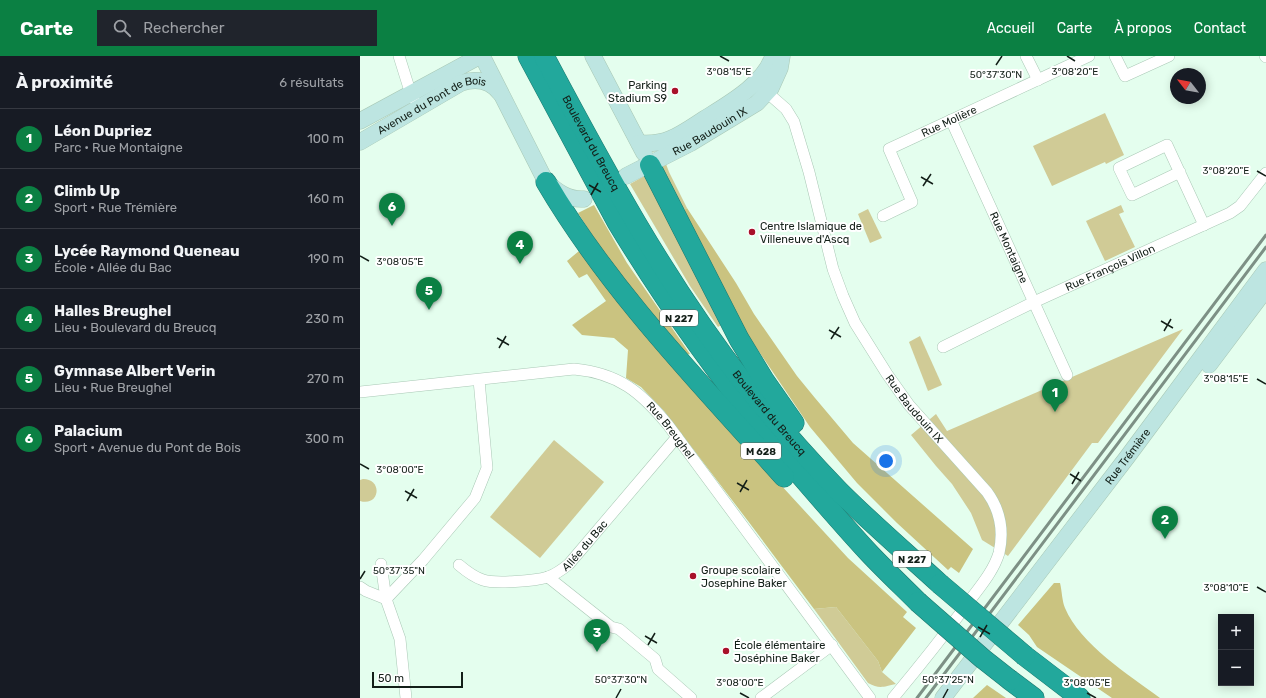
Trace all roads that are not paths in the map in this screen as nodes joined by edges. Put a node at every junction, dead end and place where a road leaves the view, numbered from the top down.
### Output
1 (399, 56) edge
2 (481, 56) edge
3 (528, 56) edge
4 (544, 56) edge
5 (592, 56) edge
6 (773, 56) edge
7 (782, 56) edge
8 (1026, 56) edge
9 (1089, 56) edge
10 (1115, 56) edge
11 (1169, 56) edge
12 (1038, 80) junction
13 (761, 88) junction
14 (411, 94) junction
15 (502, 96) junction
16 (418, 108) junction
17 (951, 120) junction
18 (360, 121) edge
19 (360, 142) edge
20 (640, 143) junction
21 (650, 165) junction
22 (1180, 172) junction
23 (1266, 173) edge
24 (626, 176) dead end
25 (546, 182) junction
26 (584, 199) dead end
27 (883, 216) dead end
28 (1204, 225) junction
29 (1266, 270) edge
30 (1266, 289) edge
31 (1034, 302) junction
32 (943, 348) dead end
33 (1067, 375) dead end
34 (479, 380) junction
35 (360, 392) edge
36 (677, 437) junction
37 (884, 533) junction
38 (869, 554) junction
39 (381, 564) dead end
40 (459, 565) dead end
41 (548, 577) junction
42 (360, 587) edge
43 (386, 598) junction
44 (989, 643) junction
45 (832, 645) junction
46 (406, 698) edge
47 (690, 698) edge
48 (762, 698) edge
49 (870, 698) edge
50 (893, 698) edge
51 (943, 698) edge
52 (951, 698) edge
53 (1034, 698) edge
54 (1080, 698) edge

1 - 14 street
2 - 14 main road, Avenue du Pont de Bois
2 - 15 main road, M 628
3 - 38 highway, Boulevard du Breucq / N 227
4 - 37 highway, Boulevard du Breucq / N 227
5 - 20 main road
6 - 13 main road, Rue Baudouin IX
7 - 13 main road, Rue Baudouin IX
8 - 12 street
9 - 12 street, Rue Molière
10 - 11 street
12 - 17 street, Rue Molière
13 - 20 main road, Rue Baudouin IX
13 - 21 main road, Rue Baudouin IX
13 - 50 street, Rue Baudouin IX
14 - 16 street
14 - 18 main road, Avenue du Pont de Bois
15 - 16 main road, Avenue du Pont de Bois
15 - 25 main road, M 628
16 - 19 main road, Avenue du Pont de Bois
17 - 27 street, Rue Molière
17 - 31 street, Rue Montaigne
20 - 21 main road
21 - 24 main road, Boulevard du Breucq
21 - 37 highway
22 - 22 street
22 - 28 street
23 - 28 street, Rue François Villon
25 - 26 main road
25 - 38 highway, M 628
28 - 31 street, Rue François Villon
29 - 44 main road, Rue Trémière
30 - 44 main road, Rue Trémière
31 - 32 street, Rue François Villon
31 - 33 street, Rue Montaigne
34 - 35 street, Rue Breughel
34 - 36 street, Rue Breughel
34 - 43 street
36 - 41 street, Allée du Bac
36 - 45 street, Rue Breughel
37 - 54 highway, Boulevard du Breucq / N 227, bridge
38 - 53 highway, Boulevard du Breucq / N 227, bridge
39 - 43 street
40 - 41 street, Allée du Bac
41 - 47 street
42 - 43 street
43 - 46 street
44 - 51 main road
44 - 52 main road
45 - 48 street
45 - 49 street, Rue Breughel

